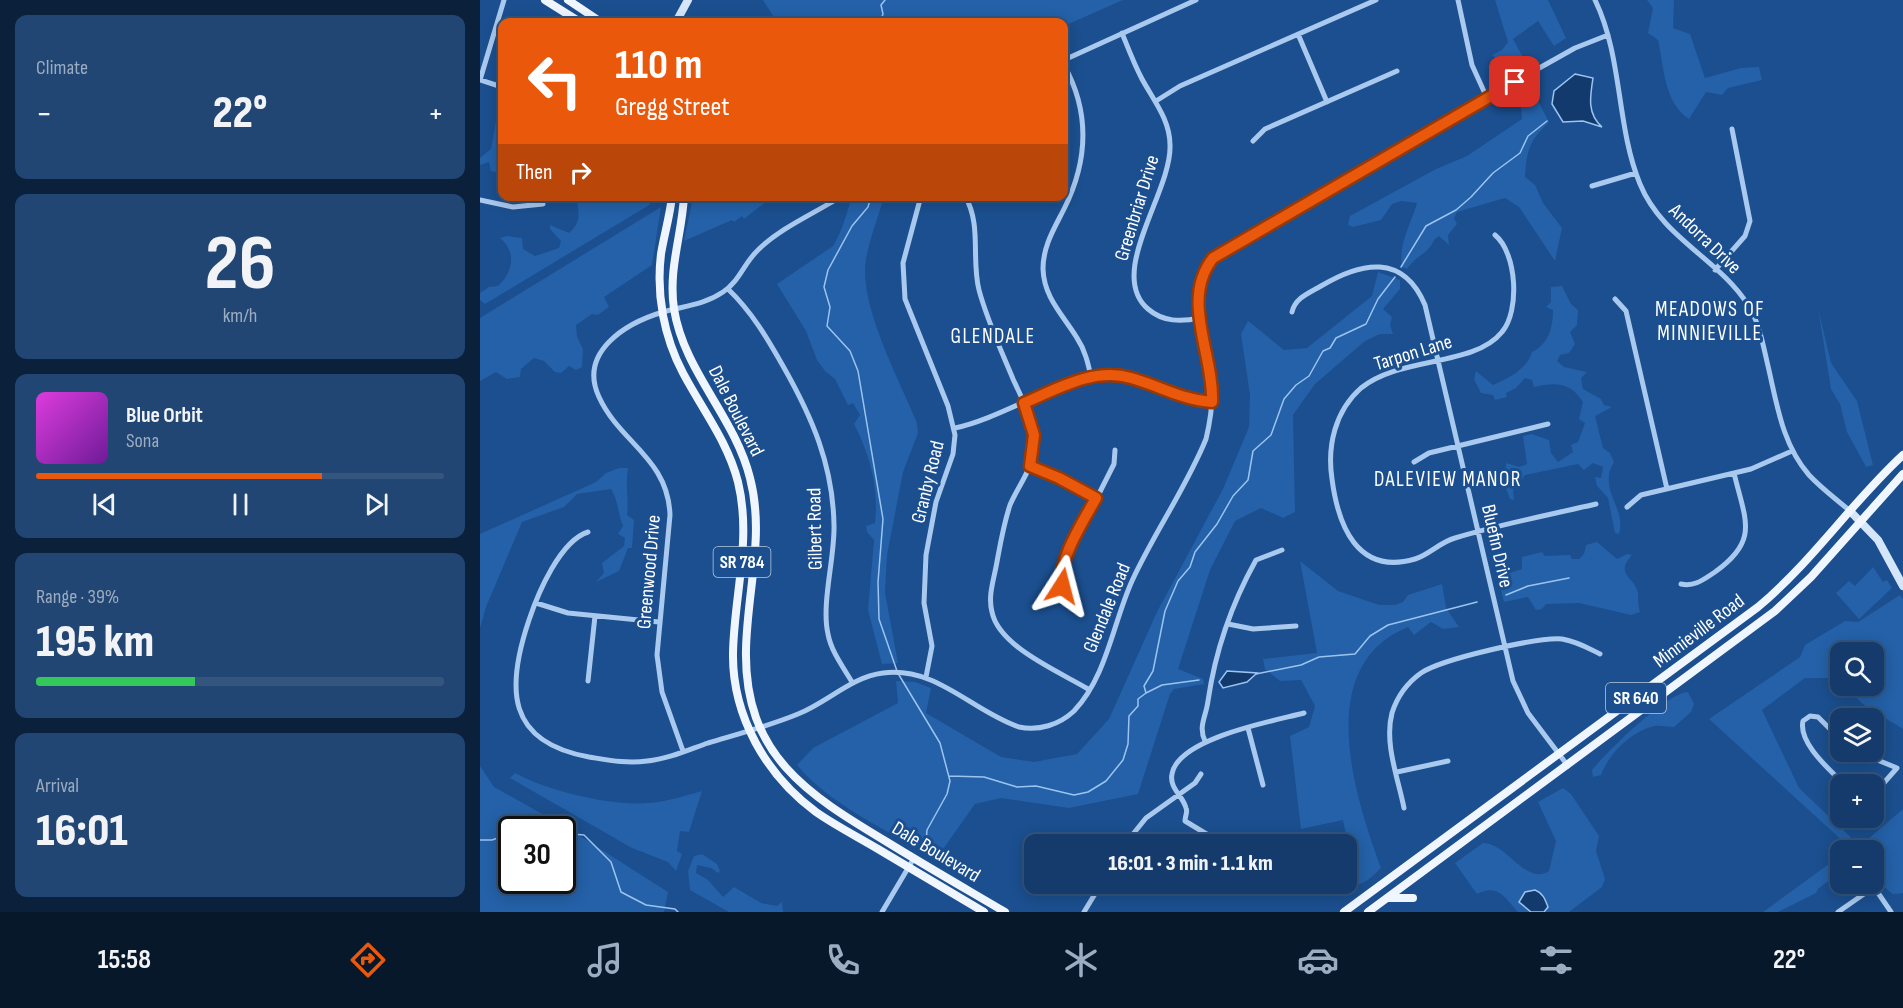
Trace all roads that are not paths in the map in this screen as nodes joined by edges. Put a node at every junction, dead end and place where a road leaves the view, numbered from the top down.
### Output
1 (504, 0) edge
2 (545, 0) edge
3 (568, 0) edge
4 (688, 0) edge
5 (1196, 0) edge
6 (1376, 0) edge
7 (1458, 0) edge
8 (1595, 0) edge
9 (499, 18) edge
10 (574, 18) edge
11 (595, 18) edge
12 (678, 18) edge
13 (498, 20) edge
14 (1122, 33) junction
15 (1298, 34) junction
16 (1608, 35) junction
17 (1068, 58) edge
18 (1397, 71) dead end
19 (1534, 71) dead end
20 (1068, 72) edge
21 (480, 80) edge
22 (1524, 80) dead end
23 (498, 86) edge
24 (1487, 98) junction
25 (1156, 101) junction
26 (1328, 102) junction
27 (1732, 129) dead end
28 (1252, 141) dead end
29 (1636, 173) junction
30 (1592, 186) dead end
31 (1068, 199) edge
32 (671, 201) edge
33 (683, 201) edge
34 (834, 201) edge
35 (920, 201) edge
36 (967, 201) edge
37 (1067, 201) edge
38 (480, 203) edge
39 (543, 204) dead end
40 (1495, 235) dead end
41 (1715, 270) junction
42 (728, 289) junction
43 (1615, 299) dead end
44 (674, 309) junction
45 (663, 312) junction
46 (1292, 312) dead end
47 (1200, 318) junction
48 (1438, 360) junction
49 (1091, 377) junction
50 (1212, 402) junction
51 (1024, 403) junction
52 (1548, 424) dead end
53 (955, 428) junction
54 (1458, 446) junction
55 (1115, 450) dead end
56 (1792, 451) junction
57 (1903, 455) edge
58 (1414, 462) dead end
59 (1030, 466) junction
60 (1734, 473) junction
61 (1903, 474) edge
62 (1667, 489) junction
63 (1096, 498) junction
64 (1596, 504) dead end
65 (1627, 507) dead end
66 (1850, 511) junction
67 (1860, 520) junction
68 (588, 532) dead end
69 (1478, 532) junction
70 (1282, 550) dead end
71 (1681, 584) dead end
72 (1062, 586) dead end
73 (1903, 586) edge
74 (536, 603) junction
75 (595, 616) junction
76 (659, 622) junction
77 (1228, 624) junction
78 (1296, 626) dead end
79 (1505, 648) junction
80 (1600, 654) dead end
81 (926, 677) junction
82 (588, 681) dead end
83 (852, 682) junction
84 (1088, 689) junction
85 (1304, 713) dead end
86 (760, 727) junction
87 (1248, 728) junction
88 (1830, 729) edge
89 (749, 730) junction
90 (1206, 741) junction
91 (683, 751) junction
92 (1559, 754) junction
93 (1448, 761) dead end
94 (1883, 762) edge
95 (1568, 766) junction
96 (1900, 769) edge
97 (1397, 772) junction
98 (1200, 774) dead end
99 (1835, 774) edge
100 (1884, 784) edge
101 (1263, 785) dead end
102 (1178, 794) junction
103 (1404, 808) dead end
104 (1133, 834) edge
105 (1206, 834) edge
106 (914, 858) junction
107 (908, 867) junction
108 (1095, 894) edge
109 (1861, 894) edge
110 (1879, 894) edge
111 (1387, 898) junction
112 (1413, 898) dead end
113 (882, 912) edge
114 (984, 912) edge
115 (1005, 912) edge
116 (1084, 912) edge
117 (1344, 912) edge
118 (1368, 912) edge
119 (1838, 912) edge
120 (1891, 912) edge

1 - 9 street
2 - 10 main road
3 - 11 main road
4 - 12 street
5 - 14 street
6 - 15 street
7 - 24 street
8 - 16 street, Andorra Drive
13 - 21 street
14 - 17 street
14 - 25 street, Greenbriar Drive
15 - 25 street
15 - 26 street
16 - 19 street
16 - 29 street, Andorra Drive
18 - 26 street
20 - 31 street
21 - 23 street
22 - 24 street, Glendale Road
24 - 47 street, Glendale Road
25 - 47 street, Greenbriar Drive
26 - 28 street
27 - 41 street
29 - 30 street
29 - 41 street, Andorra Drive
32 - 45 main road, Dale Boulevard / SR 784
33 - 44 main road, Dale Boulevard / SR 784
34 - 42 street, Greenwood Drive
35 - 53 street, Granby Road
36 - 51 street
37 - 49 street
38 - 39 street
40 - 48 street, Tarpon Lane
41 - 56 street, Andorra Drive
42 - 44 street, Greenwood Drive
42 - 83 street, Gilbert Road
43 - 62 street
44 - 45 street, Greenwood Drive
44 - 86 main road, Dale Boulevard / SR 784
45 - 76 street, Greenwood Drive
45 - 89 main road, Dale Boulevard / SR 784
46 - 48 street, Bluefin Drive
47 - 50 street, Glendale Road
48 - 54 street, Bluefin Drive
48 - 69 street, Tarpon Lane
49 - 50 street
49 - 51 street
50 - 84 street, Glendale Road
51 - 53 street
51 - 59 street
52 - 54 street
53 - 81 street, Granby Road
54 - 58 street
54 - 69 street, Bluefin Drive
55 - 63 street
56 - 60 street
56 - 66 street, Andorra Drive
57 - 66 main road, Minnieville Road / SR 640
59 - 63 street
59 - 84 street
60 - 62 street
60 - 71 street
61 - 67 main road, Minnieville Road / SR 640
62 - 65 street
63 - 72 street
64 - 69 street, Tarpon Lane
66 - 67 street
66 - 92 main road, Minnieville Road / SR 640
67 - 73 street
67 - 95 main road, Minnieville Road / SR 640
68 - 74 street, Glendale Road
69 - 79 street, Bluefin Drive
70 - 77 street
74 - 75 street
74 - 91 street, Glendale Road
75 - 76 street
75 - 82 street
76 - 91 street, Greenwood Drive
77 - 78 street
77 - 90 street
79 - 80 street
79 - 92 street, Bluefin Drive
79 - 97 street
81 - 83 street, Glendale Road
81 - 84 street, Glendale Road
83 - 86 street, Glendale Road
85 - 87 street
86 - 89 street, Glendale Road
86 - 106 main road, Dale Boulevard / SR 784
87 - 90 street
87 - 101 street
88 - 99 street
89 - 91 street, Glendale Road
89 - 107 main road, Dale Boulevard / SR 784
90 - 102 street
92 - 95 street, Bluefin Drive
92 - 117 main road, Minnieville Road / SR 640
93 - 97 street
94 - 96 street
95 - 111 main road, Minnieville Road / SR 640
96 - 100 street
97 - 103 street
98 - 102 street
102 - 104 street
102 - 105 street
106 - 107 street
106 - 115 main road, Dale Boulevard / SR 784
107 - 113 street
107 - 114 main road, Dale Boulevard / SR 784
108 - 116 street
109 - 119 street
110 - 120 street
111 - 112 main road
111 - 118 main road, Minnieville Road / SR 640

